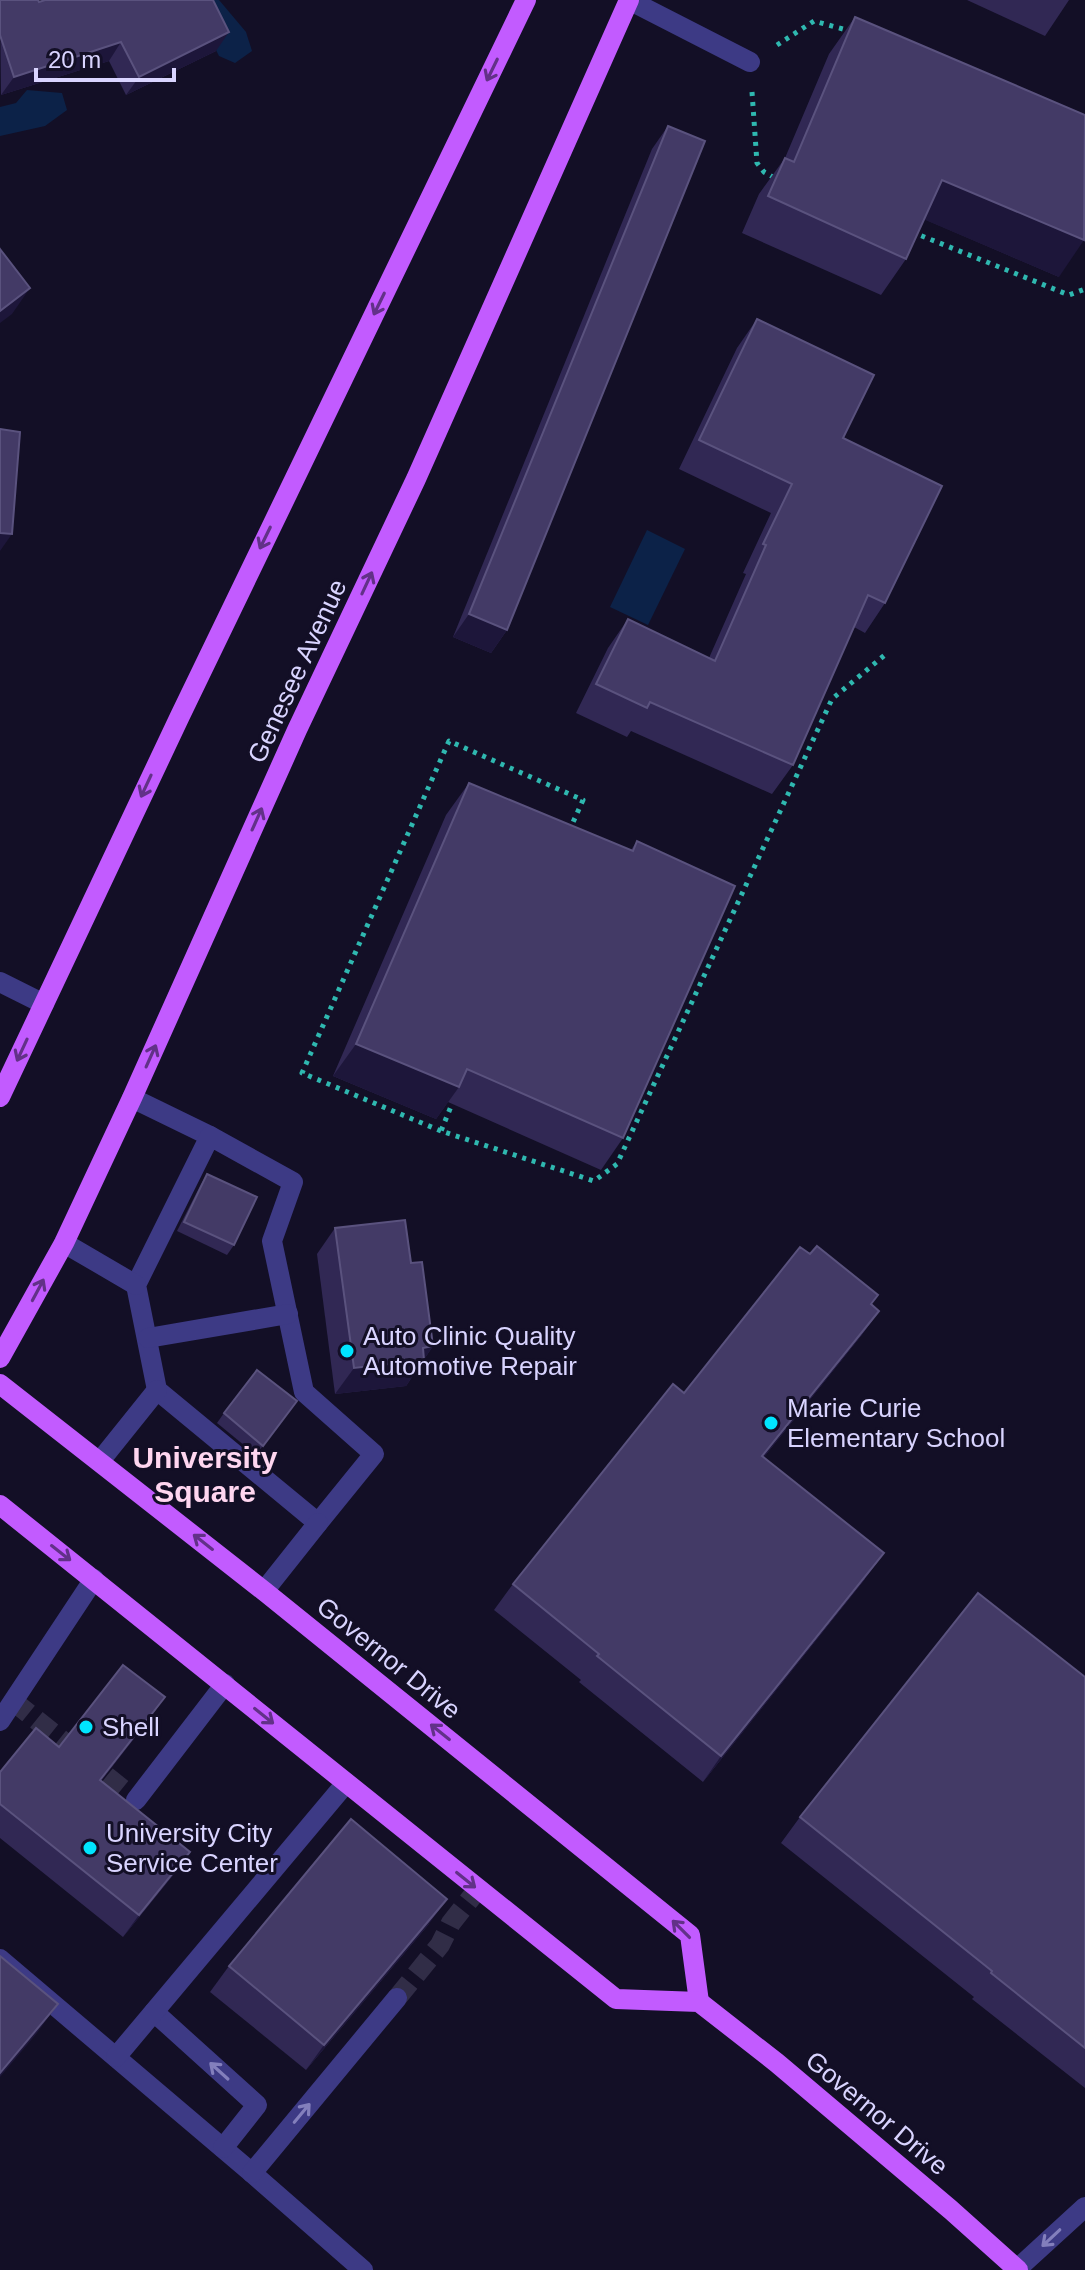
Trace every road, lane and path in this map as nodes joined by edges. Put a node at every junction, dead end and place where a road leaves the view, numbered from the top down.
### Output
1 (526, 0) edge
2 (629, 0) edge
3 (750, 62) dead end
4 (764, 172) dead end
5 (790, 186) edge
6 (900, 230) edge
7 (1085, 289) edge
8 (886, 654) dead end
9 (570, 829) edge
10 (0, 982) edge
11 (44, 1004) junction
12 (459, 1087) edge
13 (0, 1097) edge
14 (132, 1098) junction
15 (441, 1131) junction
16 (210, 1136) junction
17 (64, 1243) junction
18 (136, 1285) junction
19 (288, 1314) junction
20 (148, 1338) junction
21 (0, 1358) edge
22 (0, 1384) edge
23 (157, 1390) junction
24 (100, 1461) junction
25 (0, 1505) edge
26 (318, 1523) junction
27 (94, 1579) junction
28 (264, 1591) junction
29 (225, 1684) junction
30 (6, 1695) edge
31 (0, 1721) edge
32 (346, 1783) junction
33 (136, 1800) dead end
34 (0, 1959) edge
35 (397, 1998) tunnel mouth
36 (699, 2002) junction
37 (154, 2012) junction
38 (116, 2057) junction
39 (223, 2148) junction
40 (252, 2173) junction
41 (1085, 2207) edge
42 (363, 2270) edge
43 (1018, 2270) edge

1 -> 11 main road
2 - 3 street
14 -> 2 main road, Genesee Avenue
4 - 5 path
6 - 7 path
8 - 15 path
9 - 15 path
10 - 11 street
11 -> 13 main road
12 - 15 path
14 - 16 street
14 - 17 main road, Genesee Avenue
16 - 18 street
16 - 19 street
17 - 18 street
21 -> 17 main road, Genesee Avenue
18 - 20 street
19 - 20 street
19 - 26 street
20 - 23 street
22 - 24 main road, Governor Drive
23 - 24 street
23 - 26 street
28 -> 24 main road, Governor Drive
25 -> 27 main road
26 - 28 street
27 - 29 main road
27 - 30 street
36 -> 28 main road, Governor Drive
29 -> 32 main road
29 - 33 street
30 - 31 street
32 -> 36 main road
32 - 37 street
34 - 38 street
40 -> 35 street
36 - 43 main road, Governor Drive
37 - 38 street
39 -> 37 street
38 - 39 street
39 - 40 street
40 - 42 street
41 -> 43 street

